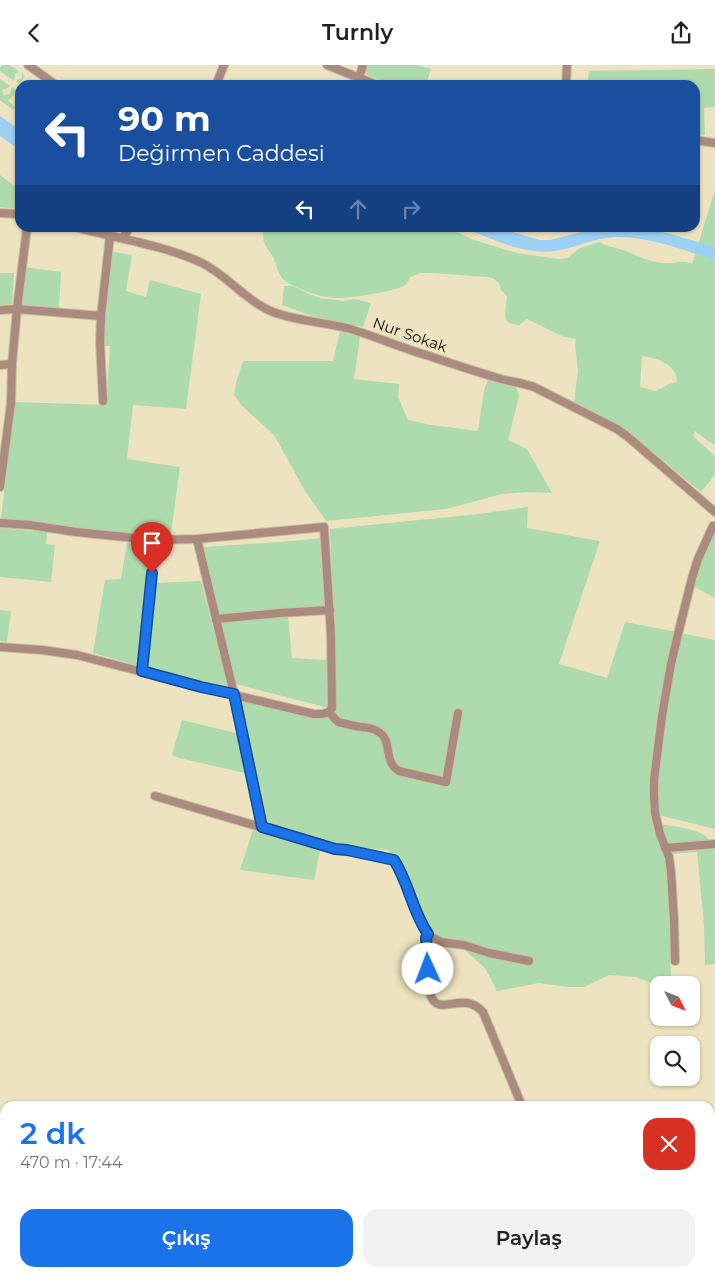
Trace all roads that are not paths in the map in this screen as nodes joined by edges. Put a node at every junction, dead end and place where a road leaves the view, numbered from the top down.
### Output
1 (28, 65) edge
2 (224, 65) edge
3 (327, 65) edge
4 (363, 65) edge
5 (567, 65) edge
6 (359, 78) junction
7 (49, 80) edge
8 (218, 80) edge
9 (364, 80) edge
10 (566, 80) edge
11 (700, 141) edge
12 (715, 143) edge
13 (0, 213) edge
14 (15, 214) edge
15 (26, 232) edge
16 (94, 232) edge
17 (126, 232) edge
18 (110, 236) junction
19 (122, 238) junction
20 (0, 309) edge
21 (17, 309) junction
22 (101, 316) junction
23 (12, 364) junction
24 (0, 365) edge
25 (103, 401) dead end
26 (0, 487) edge
27 (715, 512) edge
28 (0, 523) edge
29 (714, 526) dead end
30 (197, 539) junction
31 (154, 540) junction
32 (330, 610) junction
33 (216, 619) junction
34 (0, 647) edge
35 (142, 671) junction
36 (234, 694) junction
37 (329, 712) junction
38 (458, 713) dead end
39 (154, 796) dead end
40 (262, 827) junction
41 (715, 844) edge
42 (665, 848) junction
43 (428, 934) junction
44 (529, 961) dead end
45 (675, 961) dead end
46 (520, 1101) edge

1 - 7 street
2 - 8 street
3 - 6 street
4 - 6 street
5 - 10 street
6 - 9 street
11 - 12 street
13 - 14 street
15 - 21 street
16 - 18 street, Nur Sokak
17 - 19 street
18 - 19 street, Nur Sokak
18 - 22 street
19 - 27 street, Nur Sokak
20 - 21 street
21 - 22 street
21 - 23 street
22 - 25 street
23 - 24 street
23 - 26 street
28 - 31 street
29 - 42 street
30 - 31 street
30 - 32 street
30 - 33 street
31 - 35 street
32 - 33 street
32 - 37 street
33 - 36 street
34 - 35 street
35 - 36 street
36 - 37 street
36 - 40 street
37 - 38 street
39 - 40 street
40 - 43 street
41 - 42 street
42 - 45 street
43 - 44 street
43 - 46 street

